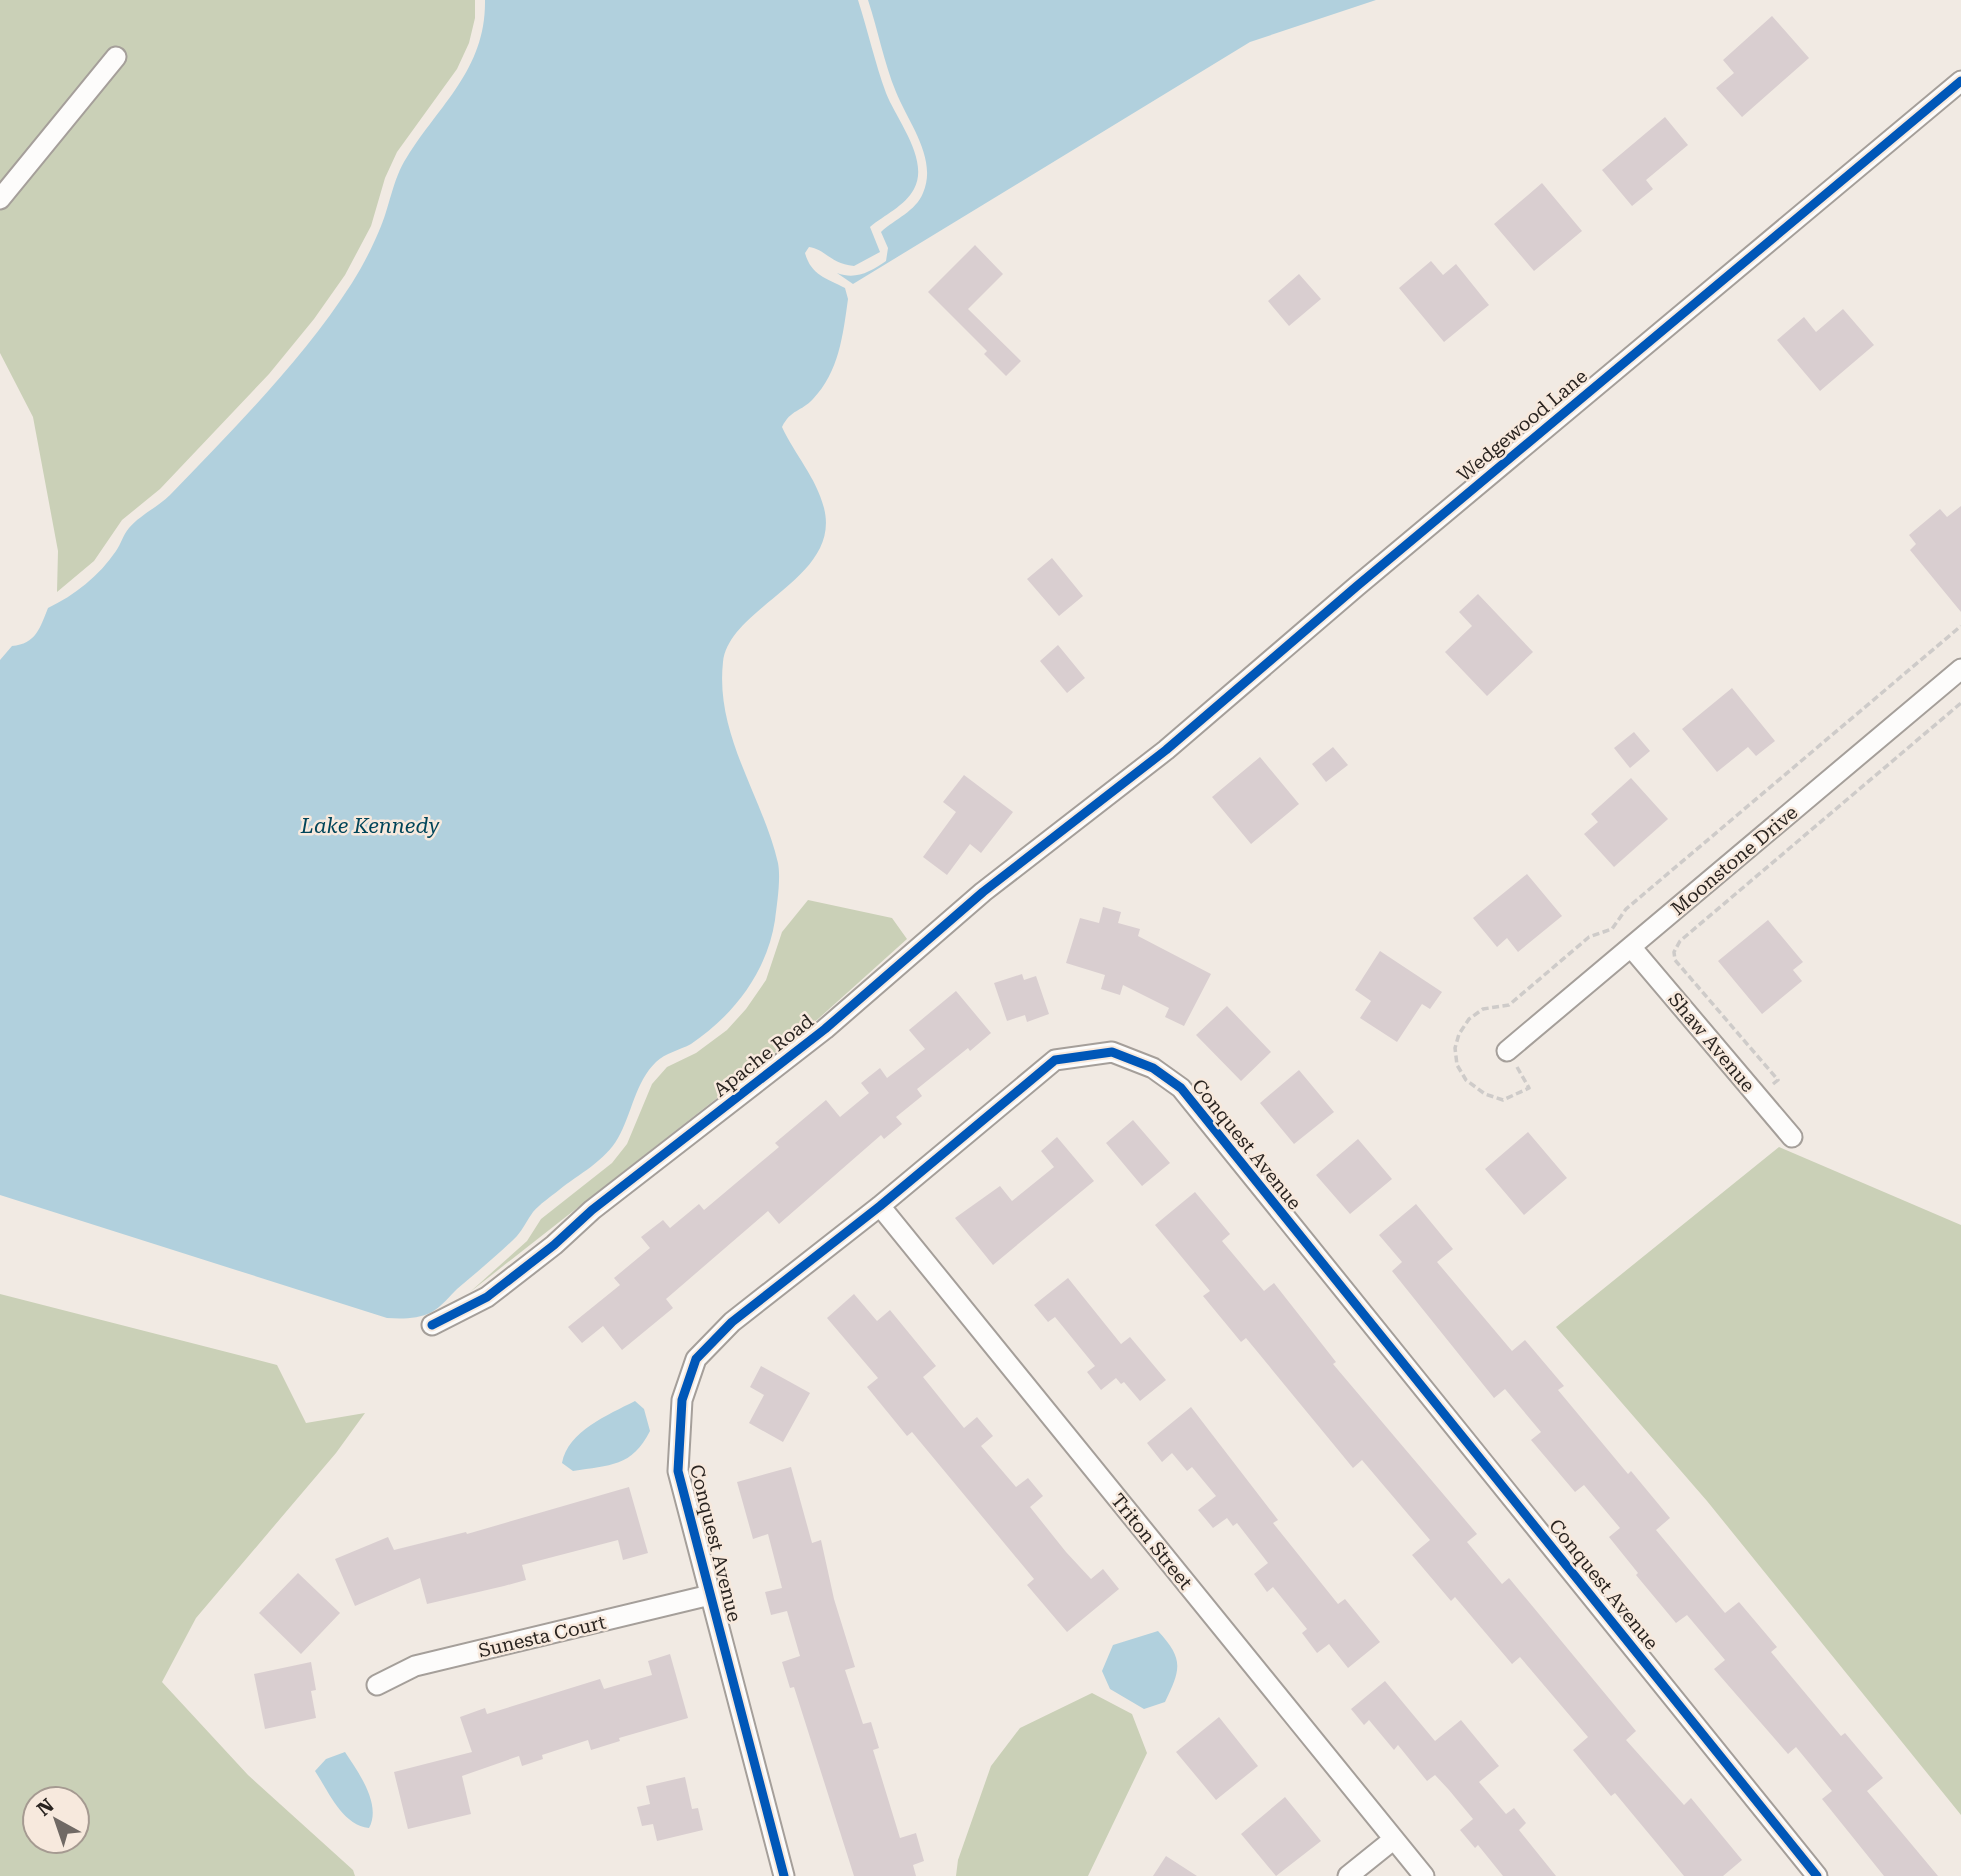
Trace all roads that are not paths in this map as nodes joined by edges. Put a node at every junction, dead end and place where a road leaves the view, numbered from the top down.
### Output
1 (116, 57) dead end
2 (1961, 81) edge
3 (0, 199) edge
4 (1961, 669) edge
5 (1106, 798) joint
6 (1631, 947) junction
7 (1507, 1051) road end
8 (1792, 1137) dead end
9 (880, 1206) junction
10 (432, 1325) dead end
11 (710, 1595) junction
12 (377, 1685) dead end
13 (1394, 1839) junction
14 (784, 1876) edge
15 (1348, 1876) edge
16 (1424, 1876) edge
17 (1817, 1876) edge

1 - 3 street
2 - 5 street, Wedgewood Lane
4 - 6 street, Moonstone Drive
5 - 10 street, Apache Road
6 - 7 street, Moonstone Drive
6 - 8 street, Shaw Avenue
9 - 11 street, Conquest Avenue
9 - 13 street, Triton Street
9 - 17 street, Conquest Avenue
11 - 12 street, Sunesta Court
11 - 14 street, Conquest Avenue
13 - 15 street
13 - 16 street, Triton Street

